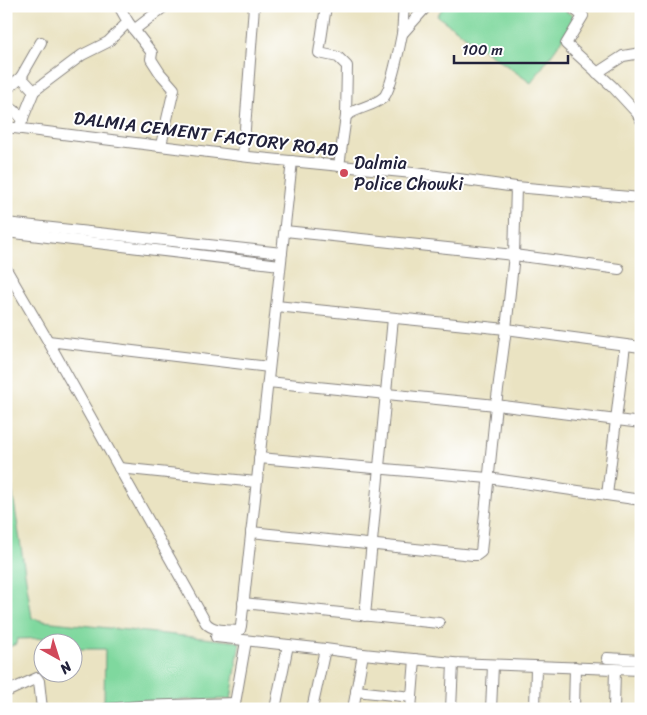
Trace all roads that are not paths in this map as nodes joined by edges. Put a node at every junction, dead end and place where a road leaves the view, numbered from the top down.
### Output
1 (119, 6) edge
2 (165, 6) edge
3 (326, 6) edge
4 (404, 6) edge
5 (426, 6) edge
6 (570, 6) edge
7 (252, 7) edge
8 (131, 26) junction
9 (402, 34) junction
10 (41, 42) dead end
11 (641, 53) edge
12 (597, 72) junction
13 (21, 77) junction
14 (6, 90) edge
15 (34, 91) junction
16 (6, 105) edge
17 (346, 116) junction
18 (641, 120) edge
19 (21, 124) junction
20 (6, 127) edge
21 (162, 145) junction
22 (243, 156) junction
23 (292, 161) junction
24 (339, 166) junction
25 (516, 187) junction
26 (641, 198) edge
27 (6, 223) edge
28 (285, 231) junction
29 (6, 232) edge
30 (242, 248) junction
31 (282, 253) junction
32 (514, 255) junction
33 (240, 260) junction
34 (280, 265) junction
35 (6, 269) edge
36 (619, 269) dead end
37 (276, 306) junction
38 (393, 318) junction
39 (506, 329) junction
40 (48, 341) junction
41 (625, 345) junction
42 (641, 347) edge
43 (269, 367) junction
44 (268, 382) junction
45 (386, 394) junction
46 (496, 405) junction
47 (616, 419) junction
48 (641, 423) edge
49 (259, 458) junction
50 (120, 468) junction
51 (379, 468) junction
52 (488, 478) junction
53 (256, 482) junction
54 (607, 496) junction
55 (641, 500) edge
56 (251, 532) junction
57 (372, 544) junction
58 (243, 603) junction
59 (365, 616) junction
60 (439, 623) dead end
61 (216, 637) dead end
62 (246, 641) junction
63 (288, 646) junction
64 (325, 649) junction
65 (363, 654) junction
66 (607, 658) dead end
67 (415, 659) junction
68 (641, 660) edge
69 (453, 663) junction
70 (493, 665) junction
71 (536, 666) junction
72 (575, 667) junction
73 (616, 669) junction
74 (641, 670) edge
75 (356, 691) junction
76 (6, 692) edge
77 (412, 697) junction
78 (235, 706) edge
79 (140, 707) edge
80 (42, 709) edge
81 (106, 709) edge
82 (275, 709) edge
83 (312, 709) edge
84 (353, 709) edge
85 (411, 709) edge
86 (451, 709) edge
87 (491, 709) edge
88 (535, 709) edge
89 (574, 709) edge
90 (614, 709) edge

1 - 8 street
2 - 8 street
3 - 17 street
4 - 9 street
5 - 9 street
6 - 12 street
7 - 22 street
8 - 15 street
8 - 21 street
9 - 17 street
10 - 13 street
11 - 12 street
12 - 18 street
13 - 14 street
13 - 15 street
15 - 19 street
16 - 19 street
17 - 24 street
19 - 20 street, DALMIA CEMENT FACTORY ROAD
19 - 21 street, DALMIA CEMENT FACTORY ROAD
21 - 22 street, DALMIA CEMENT FACTORY ROAD
22 - 23 street, DALMIA CEMENT FACTORY ROAD
23 - 24 street, DALMIA CEMENT FACTORY ROAD
23 - 28 street
24 - 25 street, DALMIA CEMENT FACTORY ROAD
25 - 26 street, DALMIA CEMENT FACTORY ROAD
25 - 32 street
27 - 30 street
28 - 31 street
28 - 32 street
29 - 33 street
30 - 31 street
30 - 33 street
31 - 34 street
32 - 36 street
32 - 39 street
33 - 34 street
34 - 37 street
35 - 40 street
37 - 38 street
37 - 43 street
38 - 39 street
38 - 45 street
39 - 41 street
39 - 46 street
40 - 43 street
40 - 50 street
41 - 42 street
41 - 47 street
43 - 44 street
44 - 45 street
44 - 49 street
45 - 46 street
45 - 51 street
46 - 47 street
46 - 52 street
47 - 48 street
47 - 54 street
49 - 51 street
49 - 53 street
50 - 53 street
50 - 58 street
51 - 52 street
51 - 57 street
52 - 54 street
52 - 57 street
53 - 56 street
54 - 55 street
56 - 57 street
56 - 58 street
57 - 59 street
58 - 59 street
59 - 60 street
61 - 62 street
62 - 63 street
62 - 78 street
63 - 64 street
63 - 82 street
64 - 65 street
64 - 83 street
65 - 67 street
65 - 75 street
66 - 68 street
67 - 69 street
67 - 77 street
69 - 70 street
69 - 86 street
70 - 71 street
70 - 87 street
71 - 72 street
71 - 88 street
72 - 73 street
72 - 89 street
73 - 74 street
73 - 90 street
75 - 77 street
75 - 84 street
76 - 80 street
77 - 85 street
78 - 79 street
79 - 81 street

